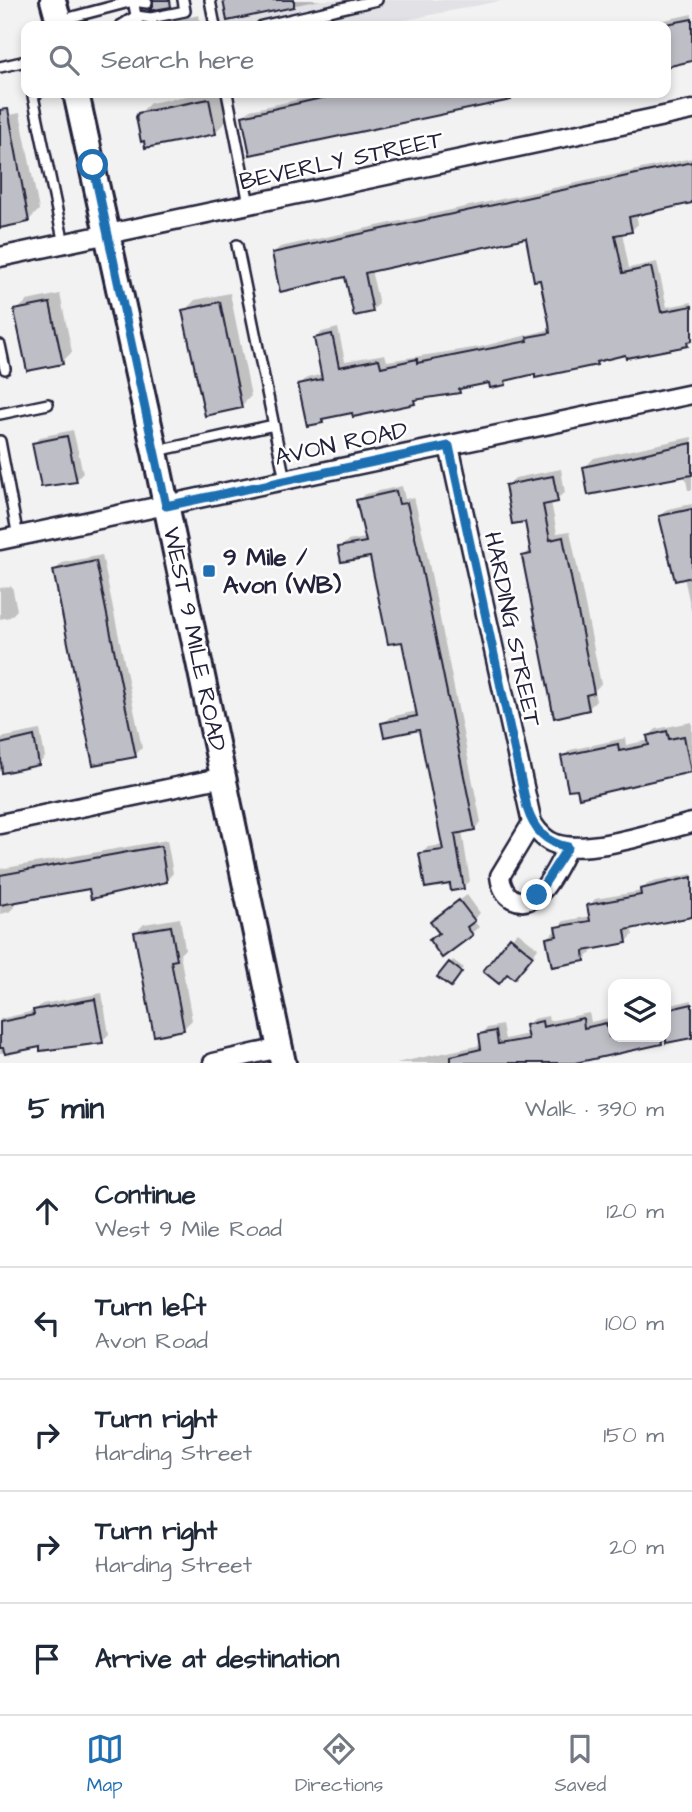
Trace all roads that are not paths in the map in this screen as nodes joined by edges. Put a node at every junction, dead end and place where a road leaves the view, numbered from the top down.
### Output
1 (133, 0) edge
2 (183, 0) edge
3 (210, 0) edge
4 (377, 0) edge
5 (147, 4) dead end
6 (57, 16) edge
7 (137, 21) edge
8 (214, 21) edge
9 (284, 21) edge
10 (21, 62) edge
11 (0, 67) edge
12 (33, 98) edge
13 (77, 98) edge
14 (228, 98) edge
15 (692, 110) edge
16 (249, 204) junction
17 (109, 234) junction
18 (64, 244) junction
19 (237, 245) dead end
20 (0, 257) edge
21 (0, 345) edge
22 (5, 369) dead end
23 (692, 394) edge
24 (48, 404) dead end
25 (0, 414) edge
26 (274, 425) junction
27 (0, 441) edge
28 (449, 446) junction
29 (155, 452) junction
30 (285, 480) junction
31 (166, 506) junction
32 (18, 537) junction
33 (0, 540) edge
34 (224, 777) junction
35 (532, 822) junction
36 (692, 823) edge
37 (0, 824) edge
38 (568, 847) junction
39 (281, 1056) edge
40 (213, 1063) edge

1 - 5 lane
1 - 6 lane
1 - 7 lane
2 - 7 lane
3 - 8 lane
4 - 9 lane
10 - 11 lane
12 - 18 lane
13 - 17 main road, WEST 9 MILE ROAD
14 - 16 lane
15 - 16 street, BEVERLY STREET
16 - 17 street, BEVERLY STREET
17 - 18 street, BEVERLY STREET
17 - 29 main road, WEST 9 MILE ROAD
18 - 20 street, BEVERLY STREET
19 - 26 lane
21 - 22 lane
23 - 28 street, AVON ROAD
24 - 25 lane
26 - 29 lane
26 - 30 lane
27 - 32 lane
28 - 30 street, AVON ROAD
28 - 35 street, HARDING STREET
29 - 31 main road, WEST 9 MILE ROAD
30 - 31 street, AVON ROAD
31 - 32 street, AVON ROAD
31 - 34 main road, WEST 9 MILE ROAD
32 - 33 street, AVON ROAD
34 - 37 street
34 - 39 main road, WEST 9 MILE ROAD
35 - 38 street
35 - 38 street
36 - 38 street
39 - 40 street

